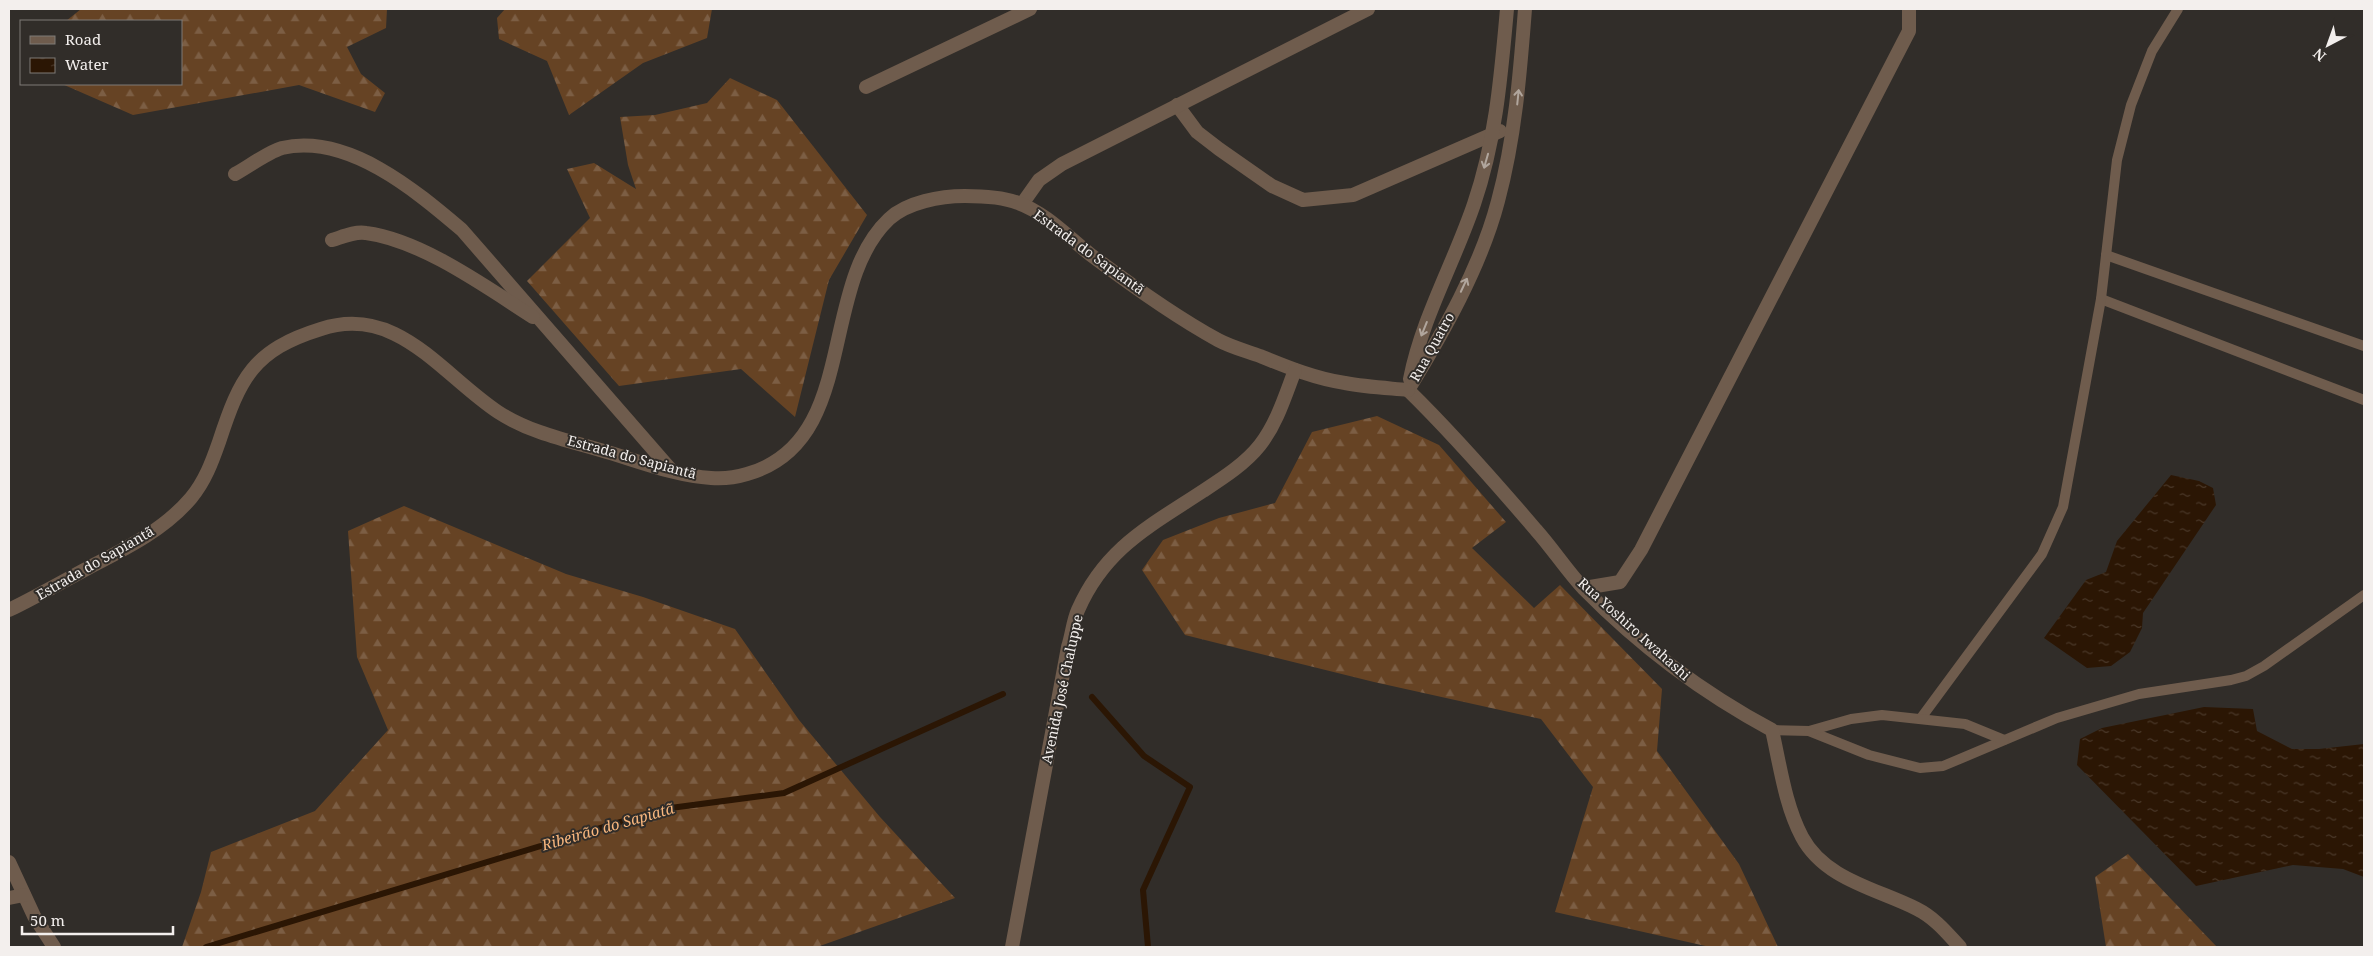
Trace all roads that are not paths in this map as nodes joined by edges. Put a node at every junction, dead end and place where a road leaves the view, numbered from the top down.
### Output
1 (1030, 9) edge
2 (1368, 9) edge
3 (1506, 9) edge
4 (1525, 9) edge
5 (1909, 9) edge
6 (2178, 9) edge
7 (866, 87) dead end
8 (1177, 104) junction
9 (1515, 126) junction
10 (1494, 133) junction
11 (235, 174) dead end
12 (1022, 204) junction
13 (332, 240) dead end
14 (2106, 255) junction
15 (2101, 300) junction
16 (546, 326) junction
17 (2364, 346) edge
18 (1295, 370) junction
19 (1408, 390) junction
20 (2364, 400) edge
21 (672, 471) junction
22 (1584, 588) junction
23 (2364, 595) edge
24 (9, 610) edge
25 (1921, 718) junction
26 (1772, 730) junction
27 (1809, 732) junction
28 (2004, 740) junction
29 (9, 862) edge
30 (24, 895) junction
31 (9, 898) edge
32 (54, 947) edge
33 (1012, 947) edge
34 (1960, 947) edge

1 - 7 street
2 - 8 street
3 - 10 street, Rua Quatro
9 -> 4 street, Rua Quatro
5 - 22 street
6 - 14 lane
8 - 10 street
8 - 12 street
9 - 10 street
19 -> 9 street, Rua Quatro
10 -> 19 street, Rua Quatro
11 - 16 street
12 - 18 street, Estrada do Sapiantã
12 - 21 street, Estrada do Sapiantã
13 - 16 street
14 - 15 lane
14 - 17 lane
15 - 20 lane
15 - 25 lane
16 - 21 street
18 - 19 street, Estrada do Sapiantã
18 - 33 street, Avenida José Chaluppe
19 - 22 street, Rua Yoshiro Iwahashi
21 - 24 street, Estrada do Sapiantã
22 - 26 street, Rua Yoshiro Iwahashi
23 - 28 lane
25 - 27 lane
25 - 28 lane
26 - 27 lane
26 - 34 street
27 - 28 lane
29 - 30 street
30 - 31 street
30 - 32 street

